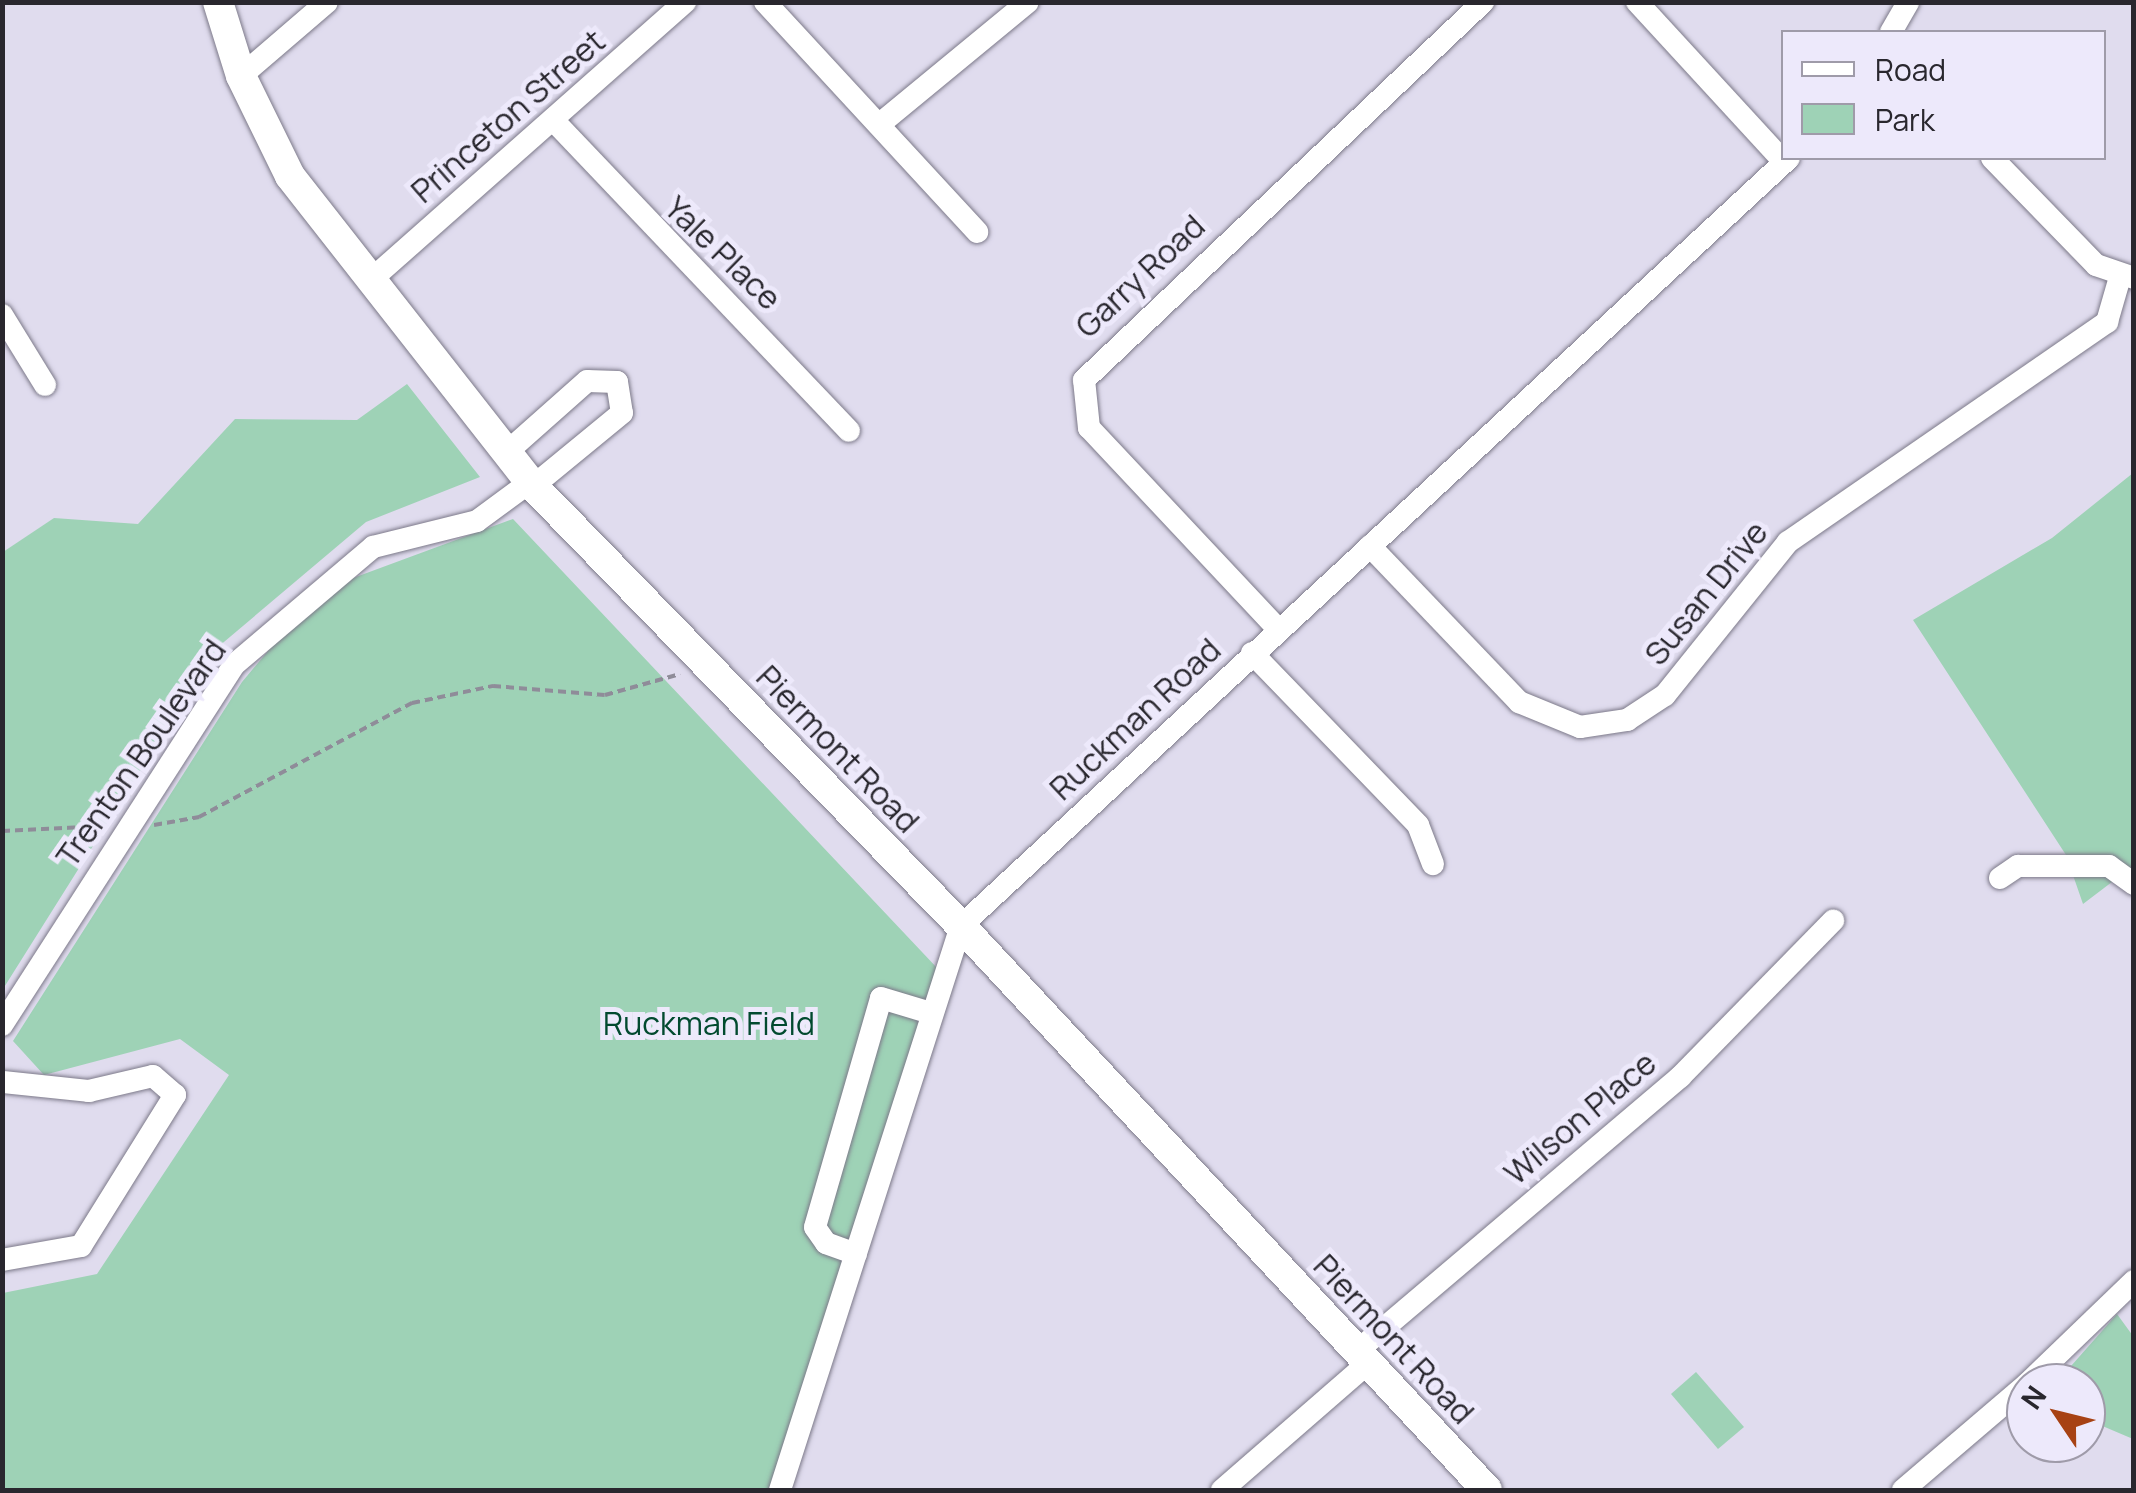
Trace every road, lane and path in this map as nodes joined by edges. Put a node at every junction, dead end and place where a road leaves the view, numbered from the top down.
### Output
1 (218, 2) edge
2 (328, 2) edge
3 (685, 2) edge
4 (765, 2) edge
5 (1028, 2) edge
6 (1483, 2) edge
7 (1637, 2) edge
8 (1908, 2) edge
9 (1892, 30) edge
10 (241, 76) junction
11 (554, 120) junction
12 (881, 123) junction
13 (1781, 155) edge
14 (1786, 160) edge
15 (1994, 160) edge
16 (978, 232) dead end
17 (373, 278) junction
18 (2127, 278) edge
19 (2, 315) edge
20 (45, 385) dead end
21 (849, 431) dead end
22 (507, 452) junction
23 (532, 484) junction
24 (1370, 546) junction
25 (1278, 629) junction
26 (1252, 653) junction
27 (709, 666) junction
28 (124, 828) junction
29 (2, 830) edge
30 (1434, 864) dead end
31 (2000, 878) dead end
32 (2134, 884) edge
33 (1833, 921) dead end
34 (962, 926) junction
35 (931, 1013) junction
36 (2, 1026) edge
37 (3, 1080) edge
38 (856, 1254) junction
39 (2, 1260) edge
40 (2134, 1282) edge
41 (1363, 1357) junction
42 (2049, 1363) edge
43 (2006, 1402) edge
44 (780, 1490) edge
45 (1222, 1490) edge
46 (1487, 1490) edge
47 (1903, 1490) edge

1 - 10 main road, Piermont Road
2 - 10 street
3 - 11 street, Princeton Street
4 - 12 street
5 - 12 street
6 - 25 street, Garry Road
7 - 13 street
8 - 9 street
10 - 17 main road, Piermont Road
11 - 17 street, Princeton Street
11 - 21 street, Yale Place
12 - 16 street
14 - 24 street, Ruckman Road
15 - 18 street
17 - 22 main road, Piermont Road
18 - 24 street, Susan Drive
19 - 20 street
22 - 23 main road, Piermont Road
22 - 23 street, Trenton Boulevard
23 - 27 main road, Piermont Road
23 - 28 street, Trenton Boulevard
24 - 25 street, Ruckman Road
25 - 26 street, Ruckman Road
26 - 30 street
26 - 34 street, Ruckman Road
27 - 28 path
27 - 34 main road, Piermont Road
28 - 29 path
28 - 36 street, Trenton Boulevard
31 - 32 street
33 - 41 street, Wilson Place
34 - 35 street, Ruckman Road
34 - 41 main road, Piermont Road
35 - 38 street, Ruckman Road
35 - 38 street
37 - 39 street
38 - 44 street, Ruckman Road
40 - 42 street
41 - 45 street, Wilson Place
41 - 46 main road, Piermont Road
43 - 47 street

